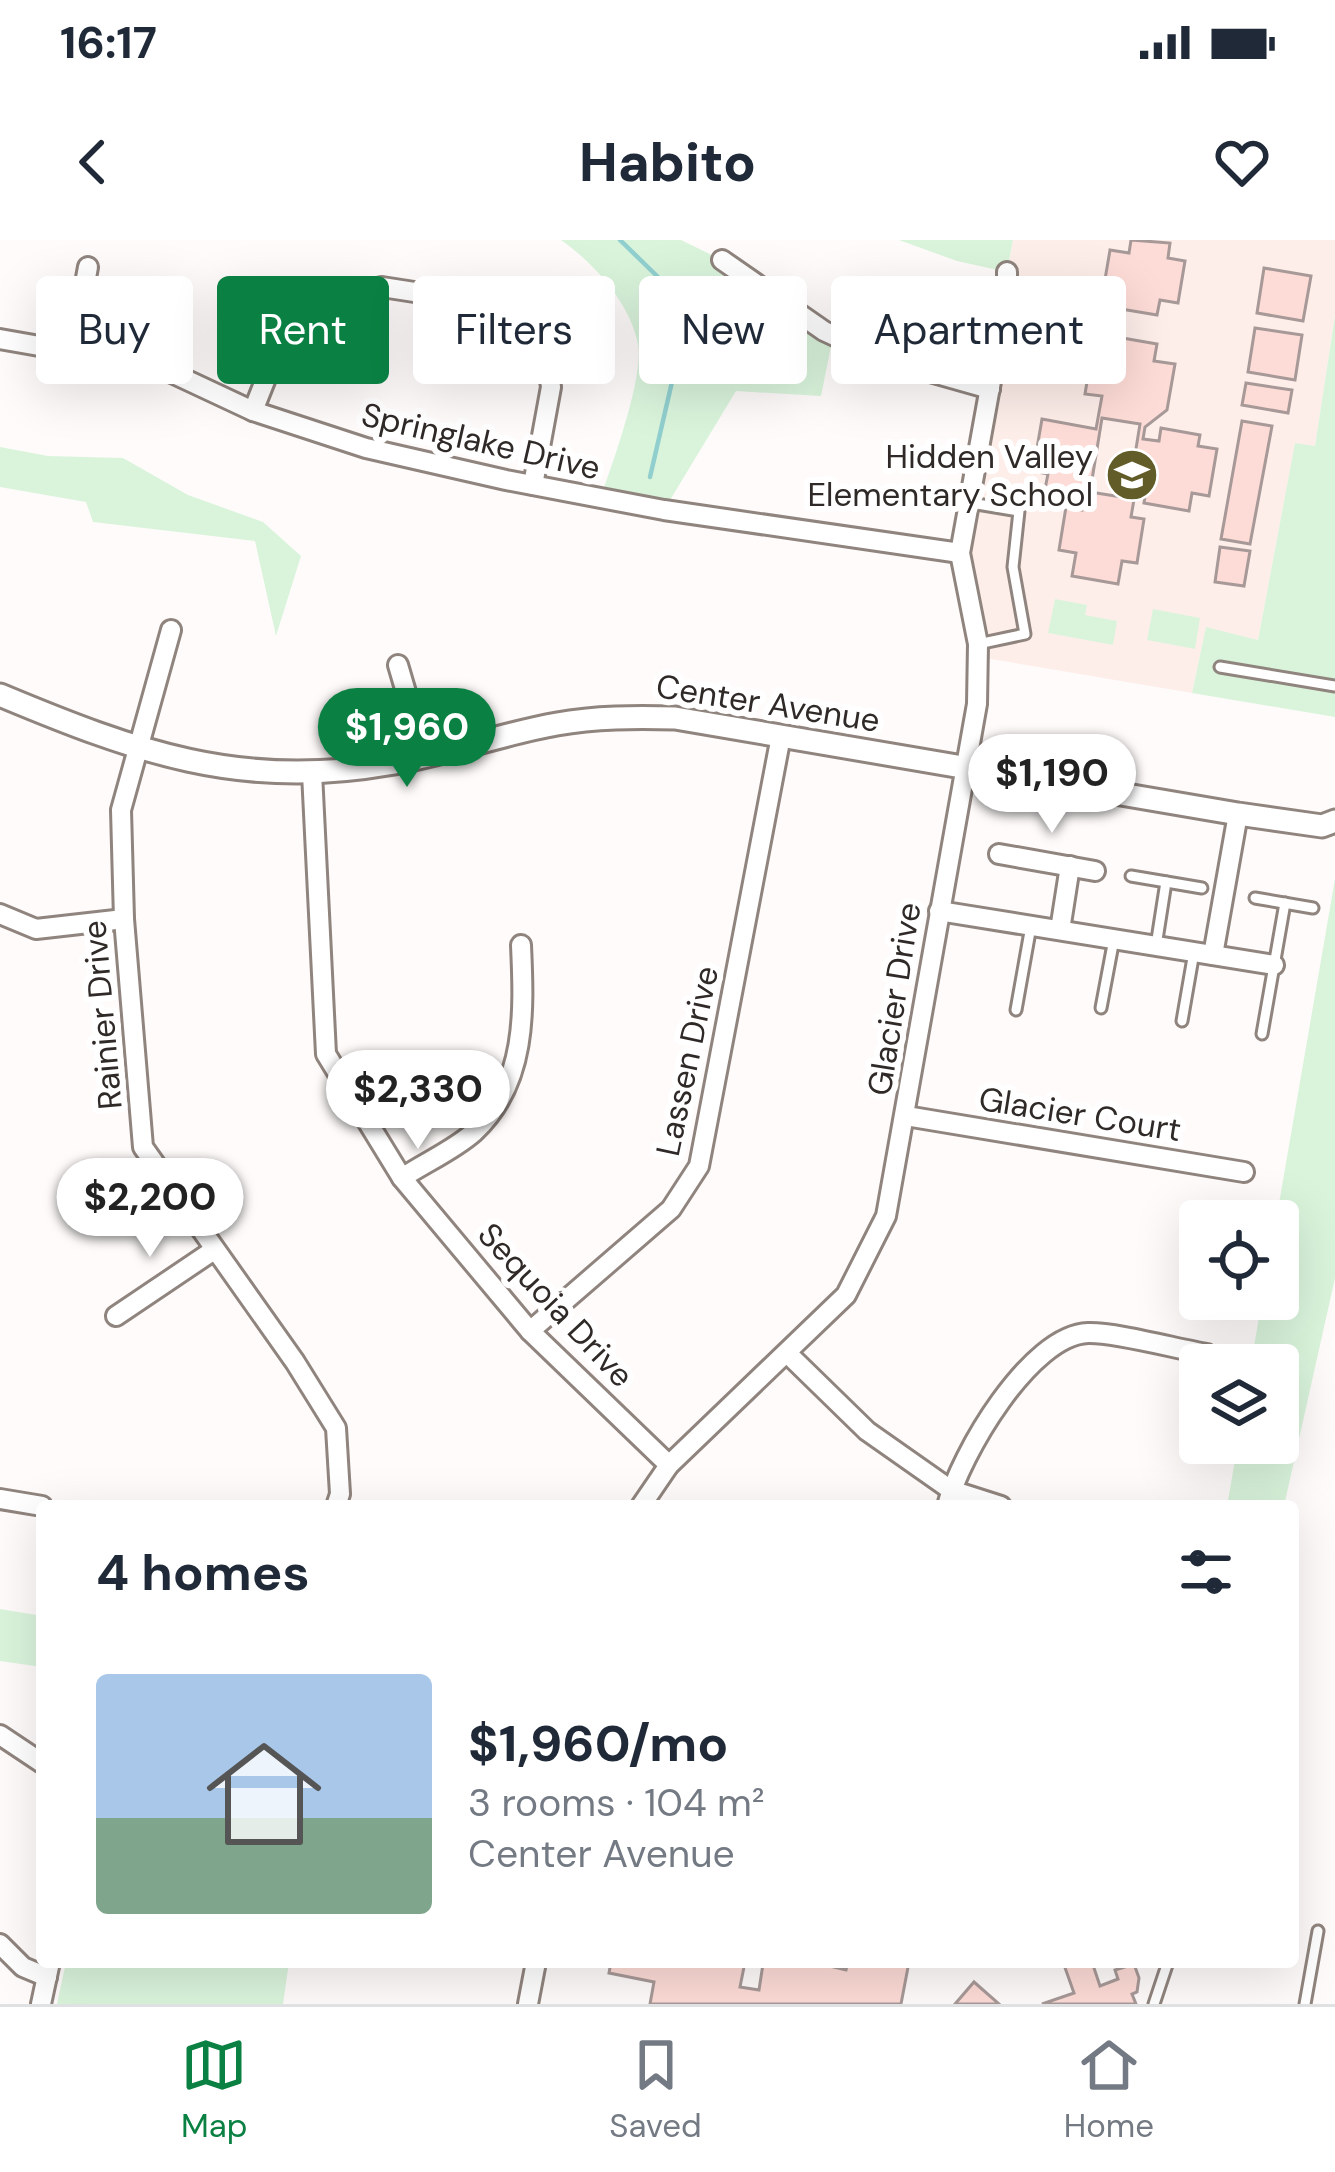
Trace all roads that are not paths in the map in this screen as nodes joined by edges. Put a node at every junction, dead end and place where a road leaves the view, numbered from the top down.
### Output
1 (722, 260) dead end
2 (88, 267) dead end
3 (1007, 272) dead end
4 (86, 276) edge
5 (0, 339) edge
6 (36, 344) edge
7 (193, 383) edge
8 (990, 389) junction
9 (254, 411) junction
10 (533, 485) junction
11 (970, 502) junction
12 (960, 553) junction
13 (170, 631) dead end
14 (978, 644) junction
15 (398, 665) dead end
16 (1220, 667) dead end
17 (1335, 686) edge
18 (0, 695) edge
19 (781, 736) junction
20 (135, 749) junction
21 (425, 757) junction
22 (966, 768) junction
23 (312, 773) junction
24 (1238, 814) junction
25 (1331, 828) edge
26 (999, 854) dead end
27 (1070, 866) junction
28 (1095, 871) dead end
29 (1132, 876) dead end
30 (1166, 882) junction
31 (1202, 888) dead end
32 (1255, 898) dead end
33 (1285, 904) junction
34 (1312, 908) dead end
35 (939, 911) junction
36 (0, 914) edge
37 (124, 919) junction
38 (1031, 926) junction
39 (1060, 930) junction
40 (1114, 939) junction
41 (520, 945) dead end
42 (1156, 946) junction
43 (1203, 953) junction
44 (1274, 965) junction
45 (1101, 1008) dead end
46 (1016, 1010) dead end
47 (1182, 1021) dead end
48 (1262, 1034) dead end
49 (906, 1116) junction
50 (1244, 1172) dead end
51 (402, 1178) junction
52 (214, 1250) junction
53 (116, 1316) dead end
54 (530, 1331) junction
55 (1179, 1349) edge
56 (787, 1353) junction
57 (669, 1465) junction
58 (950, 1498) edge
59 (0, 1499) edge
60 (338, 1500) edge
61 (645, 1500) edge
62 (36, 1505) edge
63 (0, 1735) edge
64 (36, 1759) edge
65 (1318, 1931) dead end
66 (0, 1944) edge
67 (535, 1968) edge
68 (1166, 1968) edge
69 (48, 1969) edge
70 (41, 2004) edge
71 (527, 2004) edge
72 (1154, 2004) edge
73 (1305, 2004) edge

1 - 8 street
2 - 4 street
3 - 8 street, Glacier Drive
5 - 6 street, Springlake Drive
7 - 9 street, Springlake Drive
8 - 11 street, Glacier Drive
9 - 10 street, Springlake Drive
9 - 10 street
10 - 12 street, Springlake Drive
11 - 12 street, Glacier Drive
11 - 14 lane
12 - 14 street, Glacier Drive
13 - 20 street, Rainier Drive
14 - 22 street, Glacier Drive
15 - 21 street
16 - 17 lane
18 - 20 street, Center Avenue
19 - 21 street, Center Avenue
19 - 22 street, Center Avenue
19 - 54 street, Lassen Drive
20 - 23 street, Center Avenue
20 - 37 street, Rainier Drive
21 - 23 street, Center Avenue
22 - 24 street, Center Avenue
22 - 35 street, Glacier Drive
23 - 51 street, Sequoia Drive
24 - 25 street, Center Avenue
24 - 43 street
26 - 27 street
27 - 28 street
27 - 39 street
29 - 30 lane
30 - 31 lane
30 - 42 lane
32 - 33 lane
33 - 34 lane
33 - 44 lane
35 - 38 street
35 - 49 street, Glacier Drive
36 - 37 street
37 - 52 street, Rainier Drive
38 - 39 street
38 - 46 lane
39 - 40 street
40 - 42 street
40 - 45 lane
41 - 51 street
42 - 43 street
43 - 44 street
43 - 47 lane
44 - 48 lane
49 - 50 street, Glacier Court
49 - 56 street, Glacier Drive
51 - 54 street, Sequoia Drive
52 - 53 street
52 - 60 street, Rainier Drive
54 - 57 street, Sequoia Drive
55 - 58 street
56 - 57 street, Glacier Drive
56 - 58 street
57 - 61 street, Glacier Drive
59 - 62 street
63 - 64 street
65 - 73 lane
66 - 69 street
67 - 71 street
68 - 72 lane
69 - 70 street

